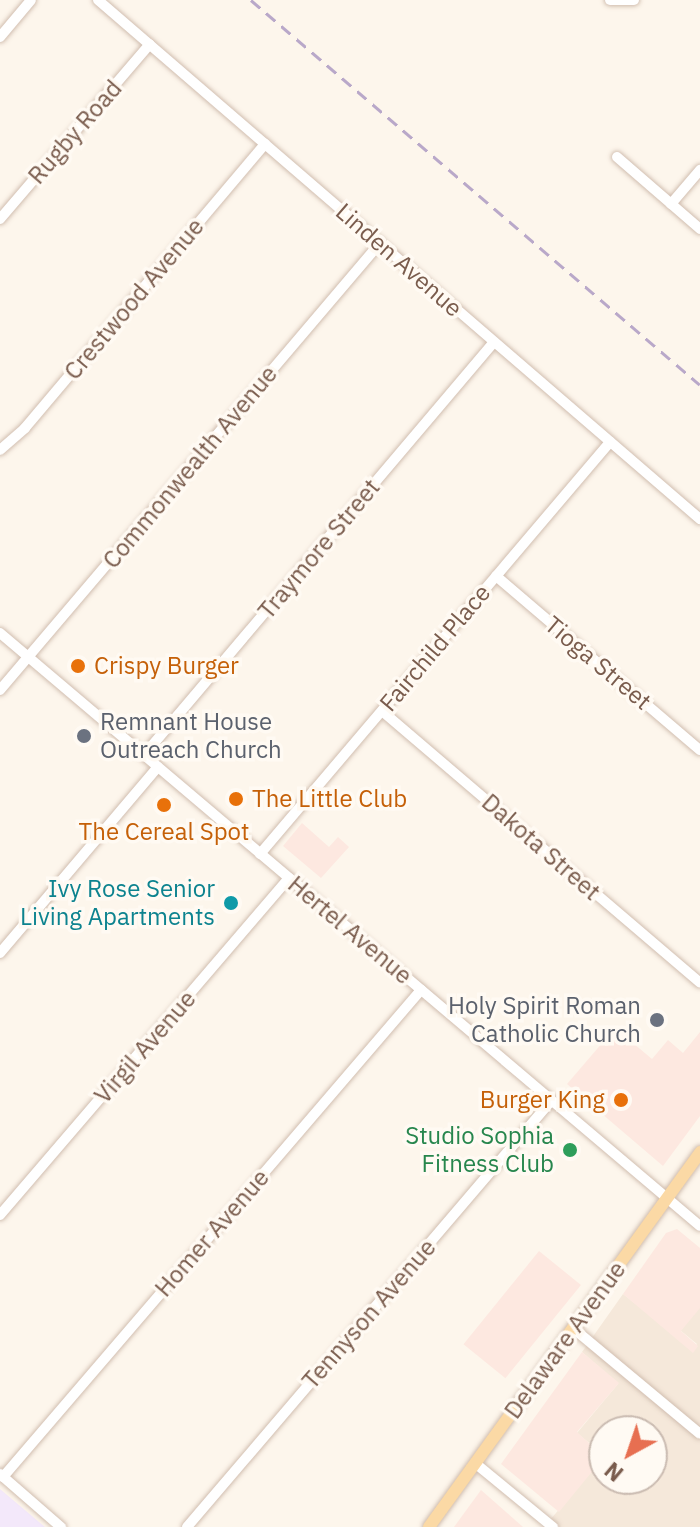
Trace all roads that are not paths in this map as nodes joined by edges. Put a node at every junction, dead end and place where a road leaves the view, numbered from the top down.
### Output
1 (31, 0) edge
2 (98, 0) edge
3 (610, 0) edge
4 (634, 0) edge
5 (0, 37) edge
6 (150, 44) junction
7 (265, 144) junction
8 (617, 157) dead end
9 (700, 170) edge
10 (671, 204) junction
11 (0, 219) edge
12 (700, 229) edge
13 (380, 243) junction
14 (494, 342) junction
15 (610, 442) junction
16 (0, 450) edge
17 (700, 519) edge
18 (496, 576) junction
19 (0, 633) edge
20 (29, 657) junction
21 (0, 690) edge
22 (382, 711) junction
23 (700, 750) edge
24 (144, 755) junction
25 (158, 767) junction
26 (260, 854) junction
27 (289, 878) junction
28 (0, 953) edge
29 (700, 983) edge
30 (421, 990) junction
31 (551, 1101) junction
32 (700, 1152) edge
33 (667, 1198) junction
34 (0, 1215) edge
35 (700, 1226) edge
36 (573, 1328) junction
37 (700, 1434) edge
38 (475, 1463) junction
39 (2, 1476) edge
40 (61, 1527) edge
41 (187, 1527) edge
42 (429, 1527) edge
43 (553, 1527) edge

1 - 5 street
2 - 6 street, Linden Avenue
3 - 4 street
6 - 7 street, Linden Avenue
6 - 11 street, Rugby Road
7 - 13 street, Linden Avenue
7 - 16 street, Crestwood Avenue
8 - 10 street
9 - 10 street
10 - 12 street
13 - 14 street, Linden Avenue
13 - 20 street, Commonwealth Avenue
14 - 15 street, Linden Avenue
14 - 24 street, Traymore Street
15 - 17 street, Linden Avenue
15 - 18 street, Fairchild Place
18 - 22 street, Fairchild Place
18 - 23 street, Tioga Street
19 - 20 street, Hertel Avenue
20 - 21 street, Commonwealth Avenue
20 - 24 street, Hertel Avenue
22 - 26 street, Fairchild Place
22 - 29 street, Dakota Street
24 - 25 street, Hertel Avenue
25 - 26 street, Hertel Avenue
25 - 28 street
26 - 27 street, Hertel Avenue
27 - 30 street, Hertel Avenue
27 - 34 street, Virgil Avenue
30 - 31 street, Hertel Avenue
30 - 39 street, Homer Avenue
31 - 33 street, Hertel Avenue
31 - 41 street, Tennyson Avenue
32 - 33 main road, Delaware Avenue
33 - 35 street, Hertel Avenue
33 - 36 main road, Delaware Avenue
36 - 37 street
36 - 38 main road, Delaware Avenue
38 - 42 main road, Delaware Avenue
38 - 43 street
39 - 40 street

